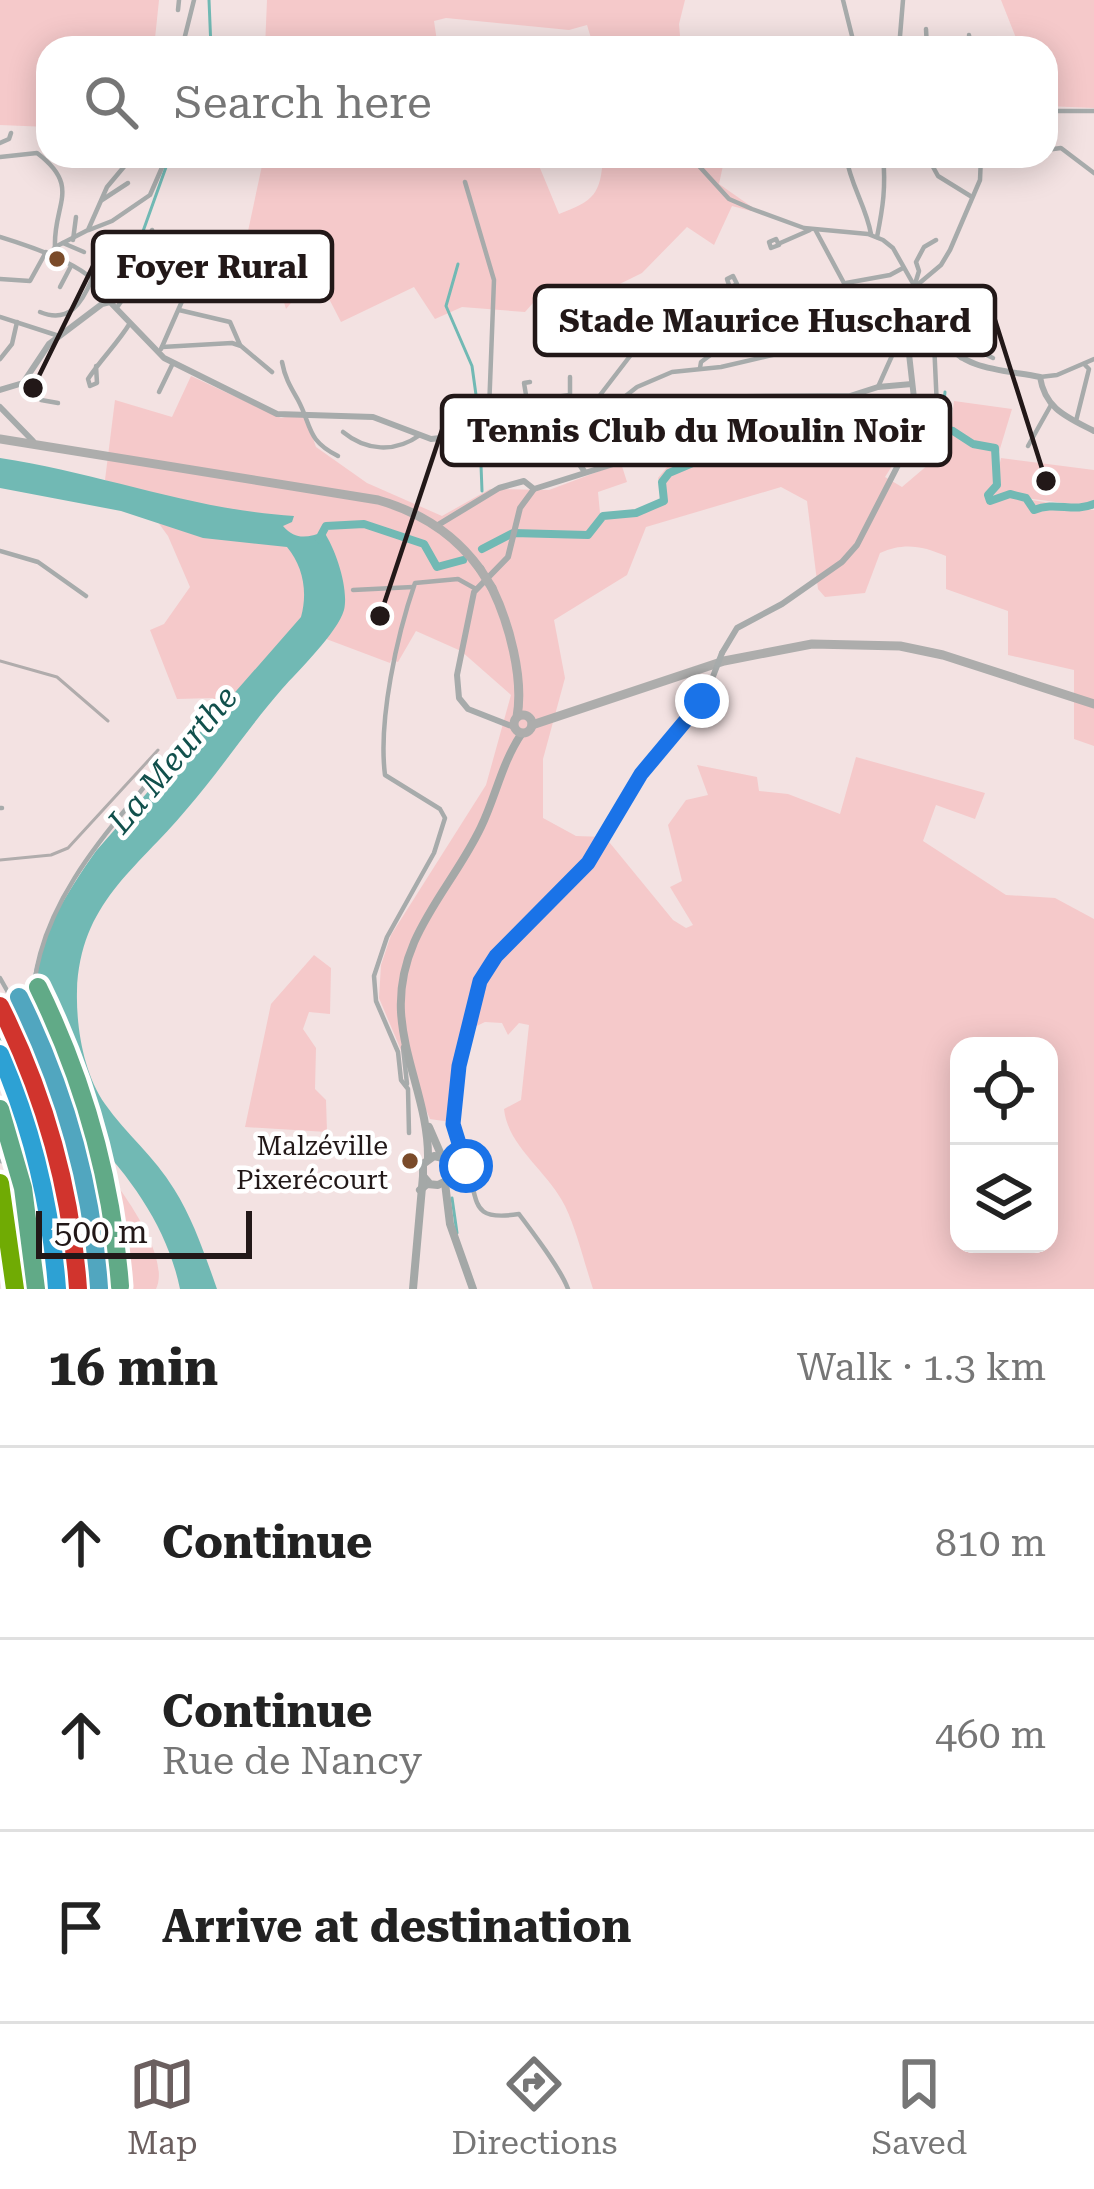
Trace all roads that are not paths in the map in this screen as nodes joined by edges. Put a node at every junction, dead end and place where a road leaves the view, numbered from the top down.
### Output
1 (179, 0) edge
2 (194, 0) edge
3 (843, 0) edge
4 (903, 0) edge
5 (178, 10) dead end
6 (926, 29) dead end
7 (186, 36) edge
8 (853, 36) edge
9 (900, 36) edge
10 (926, 36) edge
11 (1058, 111) edge
12 (1094, 111) edge
13 (11, 133) dead end
14 (0, 142) edge
15 (1058, 148) edge
16 (36, 153) edge
17 (0, 157) edge
18 (52, 168) edge
19 (122, 168) edge
20 (162, 168) edge
21 (701, 168) edge
22 (850, 168) edge
23 (884, 168) edge
24 (934, 168) edge
25 (982, 168) edge
26 (1094, 173) edge
27 (465, 182) dead end
28 (128, 183) dead end
29 (972, 197) junction
30 (101, 200) junction
31 (76, 217) dead end
32 (88, 230) junction
33 (152, 230) dead end
34 (813, 230) junction
35 (873, 234) junction
36 (0, 237) edge
37 (787, 238) junction
38 (73, 240) junction
39 (936, 240) dead end
40 (63, 243) junction
41 (778, 244) dead end
42 (50, 251) junction
43 (84, 252) dead end
44 (791, 253) dead end
45 (70, 266) junction
46 (904, 268) junction
47 (92, 278) junction
48 (0, 279) edge
49 (846, 283) junction
50 (915, 285) junction
51 (60, 287) dead end
52 (730, 288) dead end
53 (889, 297) dead end
54 (852, 298) junction
55 (183, 299) dead end
56 (979, 299) dead end
57 (107, 302) junction
58 (698, 303) dead end
59 (118, 306) junction
60 (179, 310) junction
61 (731, 310) junction
62 (40, 312) dead end
63 (908, 316) junction
64 (0, 317) edge
65 (682, 319) dead end
66 (17, 322) junction
67 (130, 323) junction
68 (650, 330) dead end
69 (769, 330) dead end
70 (59, 336) junction
71 (706, 336) junction
72 (940, 336) junction
73 (978, 338) junction
74 (909, 343) junction
75 (683, 345) junction
76 (862, 345) junction
77 (992, 345) dead end
78 (241, 346) junction
79 (614, 346) dead end
80 (638, 347) junction
81 (970, 347) junction
82 (896, 348) junction
83 (161, 351) junction
84 (962, 358) junction
85 (993, 358) dead end
86 (0, 359) edge
87 (282, 362) dead end
88 (172, 363) junction
89 (1091, 363) edge
90 (96, 366) dead end
91 (700, 368) junction
92 (272, 372) dead end
93 (1040, 376) junction
94 (570, 377) dead end
95 (913, 385) junction
96 (878, 387) junction
97 (0, 390) edge
98 (160, 393) dead end
99 (570, 394) junction
100 (41, 400) dead end
101 (533, 400) dead end
102 (58, 403) dead end
103 (1051, 405) junction
104 (0, 407) edge
105 (938, 408) dead end
106 (584, 416) junction
107 (302, 417) junction
108 (616, 418) junction
109 (628, 420) dead end
110 (1076, 422) junction
111 (1094, 431) edge
112 (343, 432) dead end
113 (420, 435) junction
114 (488, 436) junction
115 (0, 439) edge
116 (1028, 446) dead end
117 (65, 450) junction
118 (338, 456) dead end
119 (577, 460) junction
120 (606, 465) junction
121 (580, 472) junction
122 (534, 489) junction
123 (436, 526) junction
124 (0, 551) edge
125 (413, 587) junction
126 (476, 589) junction
127 (353, 590) dead end
128 (86, 596) dead end
129 (1094, 704) edge
130 (521, 723) junction
131 (196, 726) dead end
132 (0, 978) edge
133 (26, 978) dead end
134 (22, 1006) dead end
135 (401, 1012) junction
136 (25, 1040) dead end
137 (0, 1045) edge
138 (407, 1084) junction
139 (62, 1126) dead end
140 (410, 1132) dead end
141 (429, 1136) junction
142 (428, 1159) junction
143 (462, 1159) junction
144 (446, 1160) junction
145 (0, 1161) edge
146 (436, 1180) junction
147 (0, 1207) edge
148 (20, 1216) dead end
149 (0, 1220) edge
150 (32, 1289) edge
151 (413, 1289) edge
152 (473, 1289) edge
153 (568, 1289) edge

1 - 5 street
2 - 7 street
3 - 8 street
4 - 9 street
6 - 10 street
11 - 12 street
13 - 14 street
15 - 26 street
16 - 17 street
18 - 42 street
19 - 30 street
20 - 32 street
21 - 34 street
22 - 35 street
23 - 35 street
24 - 29 street
25 - 29 street
27 - 114 street
28 - 30 street
29 - 50 street
30 - 32 street
31 - 38 street
32 - 38 street
33 - 59 street
34 - 35 street
34 - 37 street
34 - 49 street
35 - 46 street
36 - 42 street
37 - 41 street
37 - 44 street
38 - 40 street
39 - 50 street
40 - 42 street
40 - 43 street
42 - 45 street
42 - 48 street
45 - 47 street
45 - 51 street
46 - 49 street
46 - 50 street
47 - 57 street
47 - 62 street
49 - 54 street
50 - 63 street
52 - 61 street
53 - 63 street
54 - 61 street
54 - 76 street
55 - 60 street
56 - 73 street
57 - 59 street
57 - 70 street
58 - 71 street
59 - 67 street
60 - 78 street
60 - 83 street
61 - 71 street
63 - 74 street
64 - 66 street
65 - 75 street
66 - 70 street
66 - 86 street
67 - 83 street
67 - 90 street
68 - 80 street
69 - 91 street
70 - 97 street
71 - 75 street
72 - 74 street
72 - 84 street
72 - 105 street
73 - 77 street
73 - 81 street
74 - 82 street
74 - 95 street
75 - 80 street
76 - 82 street
76 - 91 street
78 - 83 street
78 - 92 street
79 - 80 street
80 - 106 street
81 - 84 street
81 - 85 street
82 - 96 street
83 - 88 street
84 - 93 street
87 - 107 street
88 - 98 street
88 - 107 street
89 - 93 street
89 - 110 street
91 - 108 street
93 - 103 street
94 - 99 street
95 - 96 street
95 - 143 street, bridge
96 - 120 street
99 - 101 street
99 - 106 street
100 - 102 street
103 - 110 street
103 - 116 street
104 - 117 street
106 - 119 street
107 - 113 street
107 - 118 street
108 - 109 street
108 - 120 street
110 - 111 street
112 - 113 street
113 - 114 street
114 - 119 street
115 - 117 main road
117 - 123 main road
119 - 121 street
120 - 121 street
121 - 122 street
122 - 123 street
122 - 126 street
123 - 130 main road, bridge
124 - 128 street
125 - 126 street
125 - 127 street
125 - 138 street
126 - 130 street
129 - 130 main road
130 - 135 main road
131 - 133 street
132 - 134 street
135 - 138 street
135 - 141 main road
136 - 139 street
137 - 145 street
138 - 140 street
141 - 142 main road
141 - 144 main road
142 - 144 main road
142 - 146 main road
143 - 144 street
143 - 146 street
143 - 153 street
144 - 146 main road
146 - 151 main road
146 - 152 main road
147 - 148 street
149 - 150 main road

